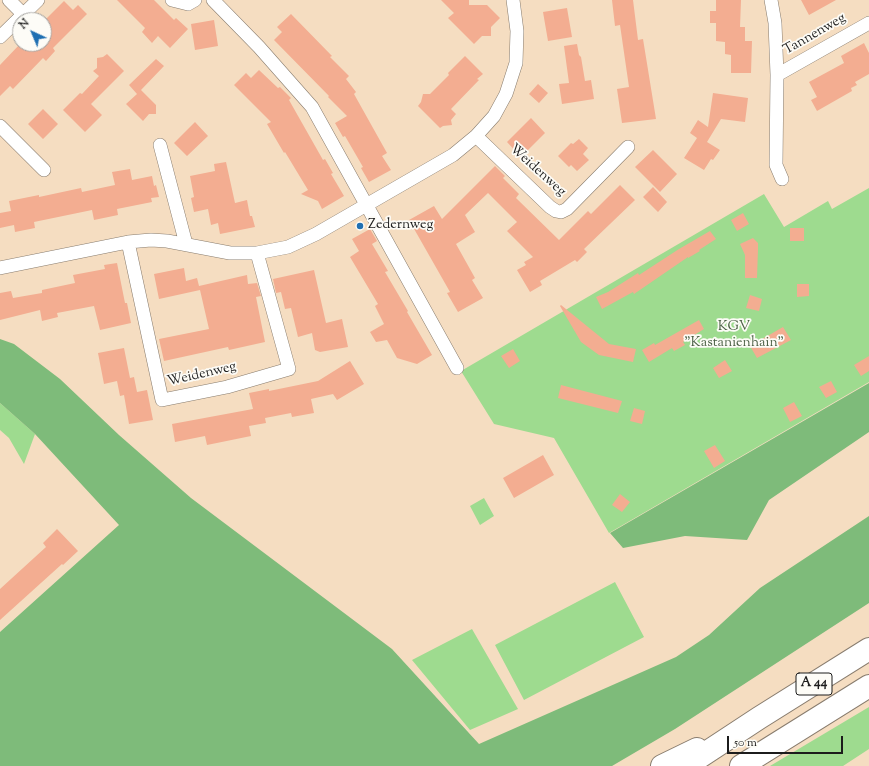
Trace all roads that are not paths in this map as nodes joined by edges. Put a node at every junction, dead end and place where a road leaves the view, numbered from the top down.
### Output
1 (9, 0) edge
2 (38, 0) edge
3 (172, 0) edge
4 (195, 0) edge
5 (213, 0) edge
6 (513, 0) edge
7 (771, 0) edge
8 (21, 12) edge
9 (25, 12) edge
10 (869, 23) edge
11 (12, 25) edge
12 (0, 37) edge
13 (777, 75) junction
14 (0, 126) edge
15 (476, 136) junction
16 (160, 145) dead end
17 (628, 147) dead end
18 (44, 170) dead end
19 (782, 179) dead end
20 (367, 205) junction
21 (128, 242) junction
22 (186, 244) junction
23 (257, 253) junction
24 (0, 268) edge
25 (457, 368) dead end
26 (869, 649) edge
27 (869, 686) edge
28 (759, 718) junction
29 (662, 766) edge
30 (686, 766) edge
31 (741, 766) edge

1 - 8 street
2 - 9 street
3 - 4 street
5 - 20 street
6 - 15 street
7 - 13 street, Tannenweg
10 - 13 street, Tannenweg
11 - 12 street
13 - 19 street, Tannenweg
14 - 18 street
15 - 17 street, Weidenweg
15 - 20 street
16 - 22 street
20 - 23 street
20 - 25 street
21 - 22 street
21 - 23 street, Weidenweg
21 - 24 street
22 - 23 street
26 - 28 highway, A 44
27 - 31 highway, A 44
28 - 29 highway
28 - 30 highway, A 44

